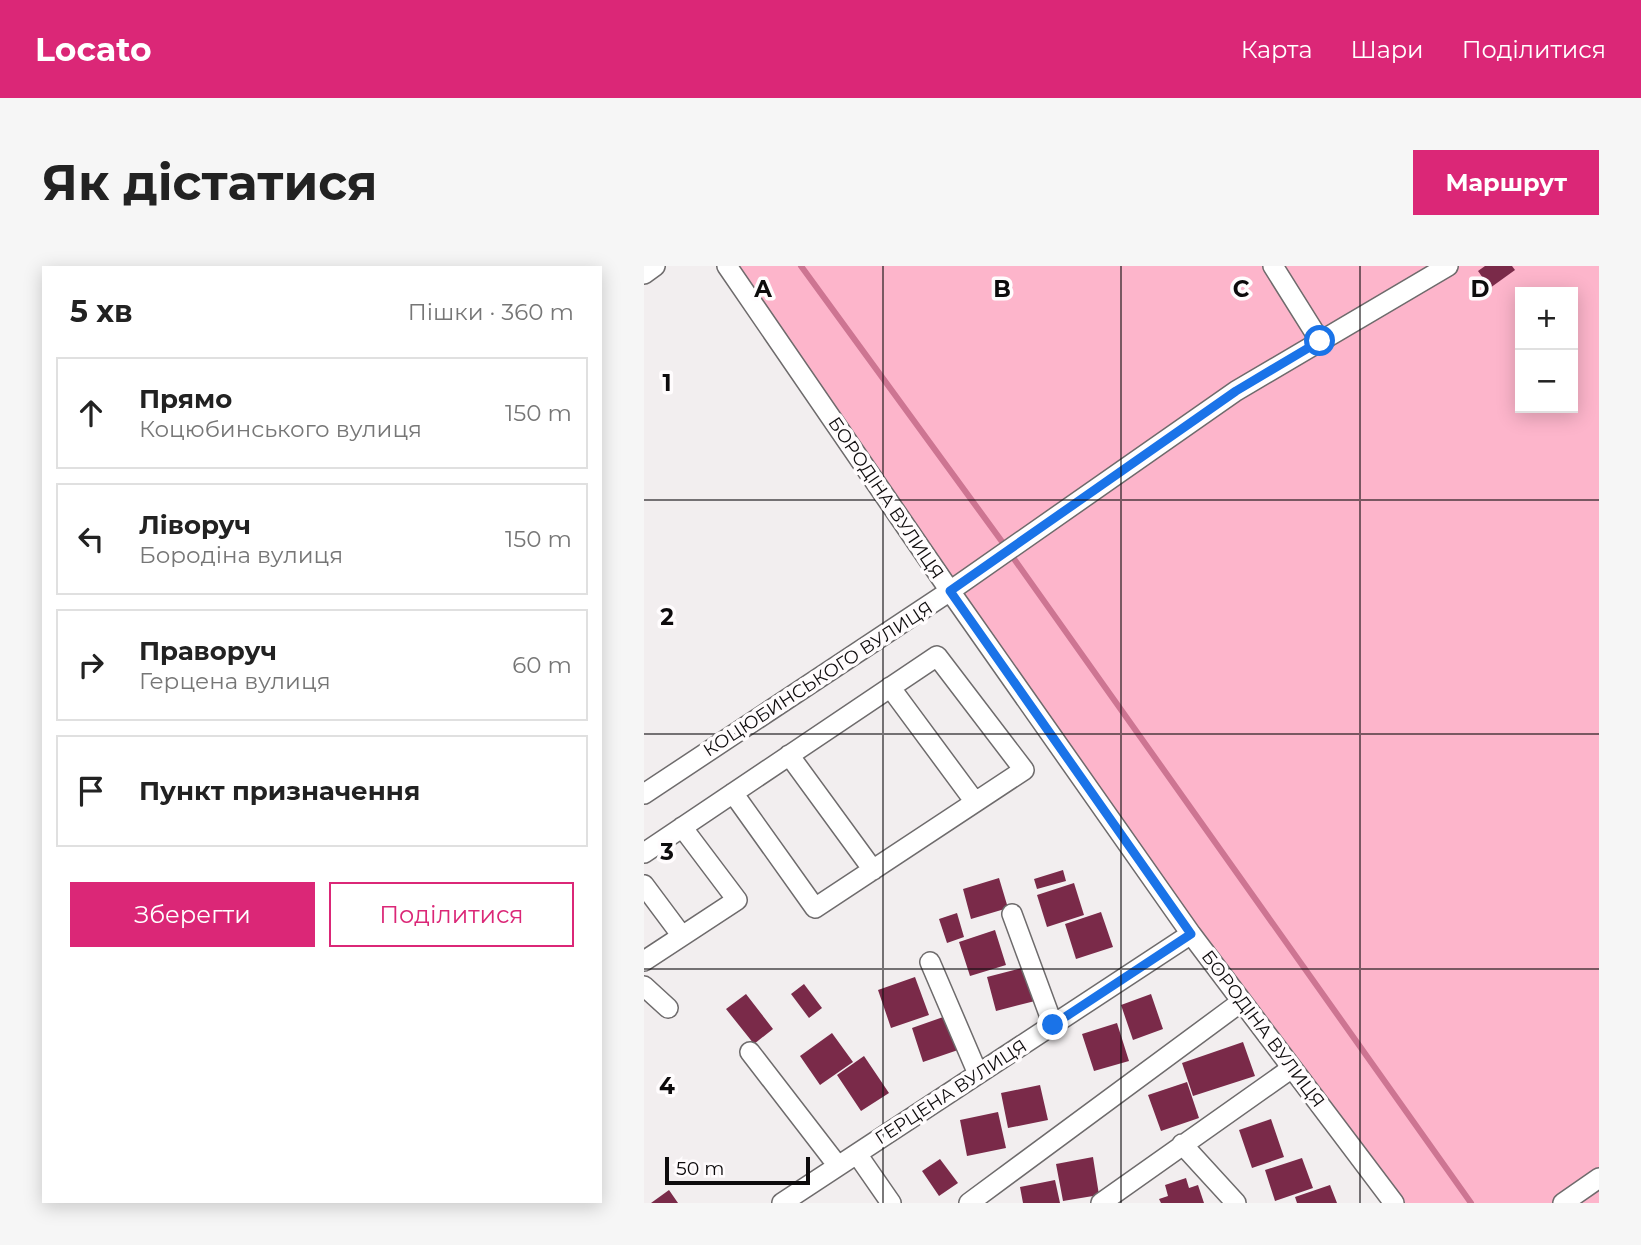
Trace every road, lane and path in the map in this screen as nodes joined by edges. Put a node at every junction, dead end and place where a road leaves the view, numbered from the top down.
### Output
1 (655, 266) edge
2 (727, 266) edge
3 (1273, 266) edge
4 (1448, 266) edge
5 (644, 274) edge
6 (1320, 341) junction
7 (950, 591) junction
8 (890, 687) junction
9 (789, 755) junction
10 (733, 793) junction
11 (644, 794) edge
12 (975, 802) junction
13 (682, 827) junction
14 (644, 853) edge
15 (873, 870) junction
16 (644, 885) edge
17 (1012, 914) dead end
18 (1191, 934) junction
19 (681, 936) junction
20 (644, 961) edge
21 (930, 962) dead end
22 (644, 986) edge
23 (1241, 1002) junction
24 (668, 1008) dead end
25 (1053, 1025) junction
26 (750, 1052) dead end
27 (1292, 1068) junction
28 (978, 1074) junction
29 (1182, 1144) junction
30 (857, 1154) junction
31 (838, 1166) junction
32 (1599, 1178) edge
33 (790, 1201) edge
34 (891, 1203) edge
35 (969, 1203) edge
36 (1101, 1203) edge
37 (1236, 1203) edge
38 (1395, 1203) edge
39 (1563, 1203) edge

1 - 5 street
2 - 7 street, БОРОДІНА ВУЛИЦЯ
3 - 6 street
4 - 6 street, КОЦЮБИНСЬКОГО ВУЛИЦЯ
6 - 7 street, КОЦЮБИНСЬКОГО ВУЛИЦЯ
7 - 11 street, КОЦЮБИНСЬКОГО ВУЛИЦЯ
7 - 18 street, БОРОДІНА ВУЛИЦЯ
8 - 9 street
8 - 12 street
8 - 12 street
9 - 10 street
9 - 15 street
10 - 13 street
10 - 15 street
12 - 15 street
13 - 14 street
13 - 19 street
16 - 19 street
17 - 25 street
18 - 23 street, БОРОДІНА ВУЛИЦЯ
18 - 25 street, ГЕРЦЕНА ВУЛИЦЯ
19 - 20 street
21 - 28 street
22 - 24 street
23 - 27 street, БОРОДІНА ВУЛИЦЯ
23 - 35 street
25 - 28 street, ГЕРЦЕНА ВУЛИЦЯ
26 - 31 street
27 - 29 street
27 - 38 street, БОРОДІНА ВУЛИЦЯ
28 - 30 street, ГЕРЦЕНА ВУЛИЦЯ
29 - 36 street
29 - 37 street
30 - 31 street, ГЕРЦЕНА ВУЛИЦЯ
30 - 34 street
31 - 33 street, ГЕРЦЕНА ВУЛИЦЯ
32 - 39 street

